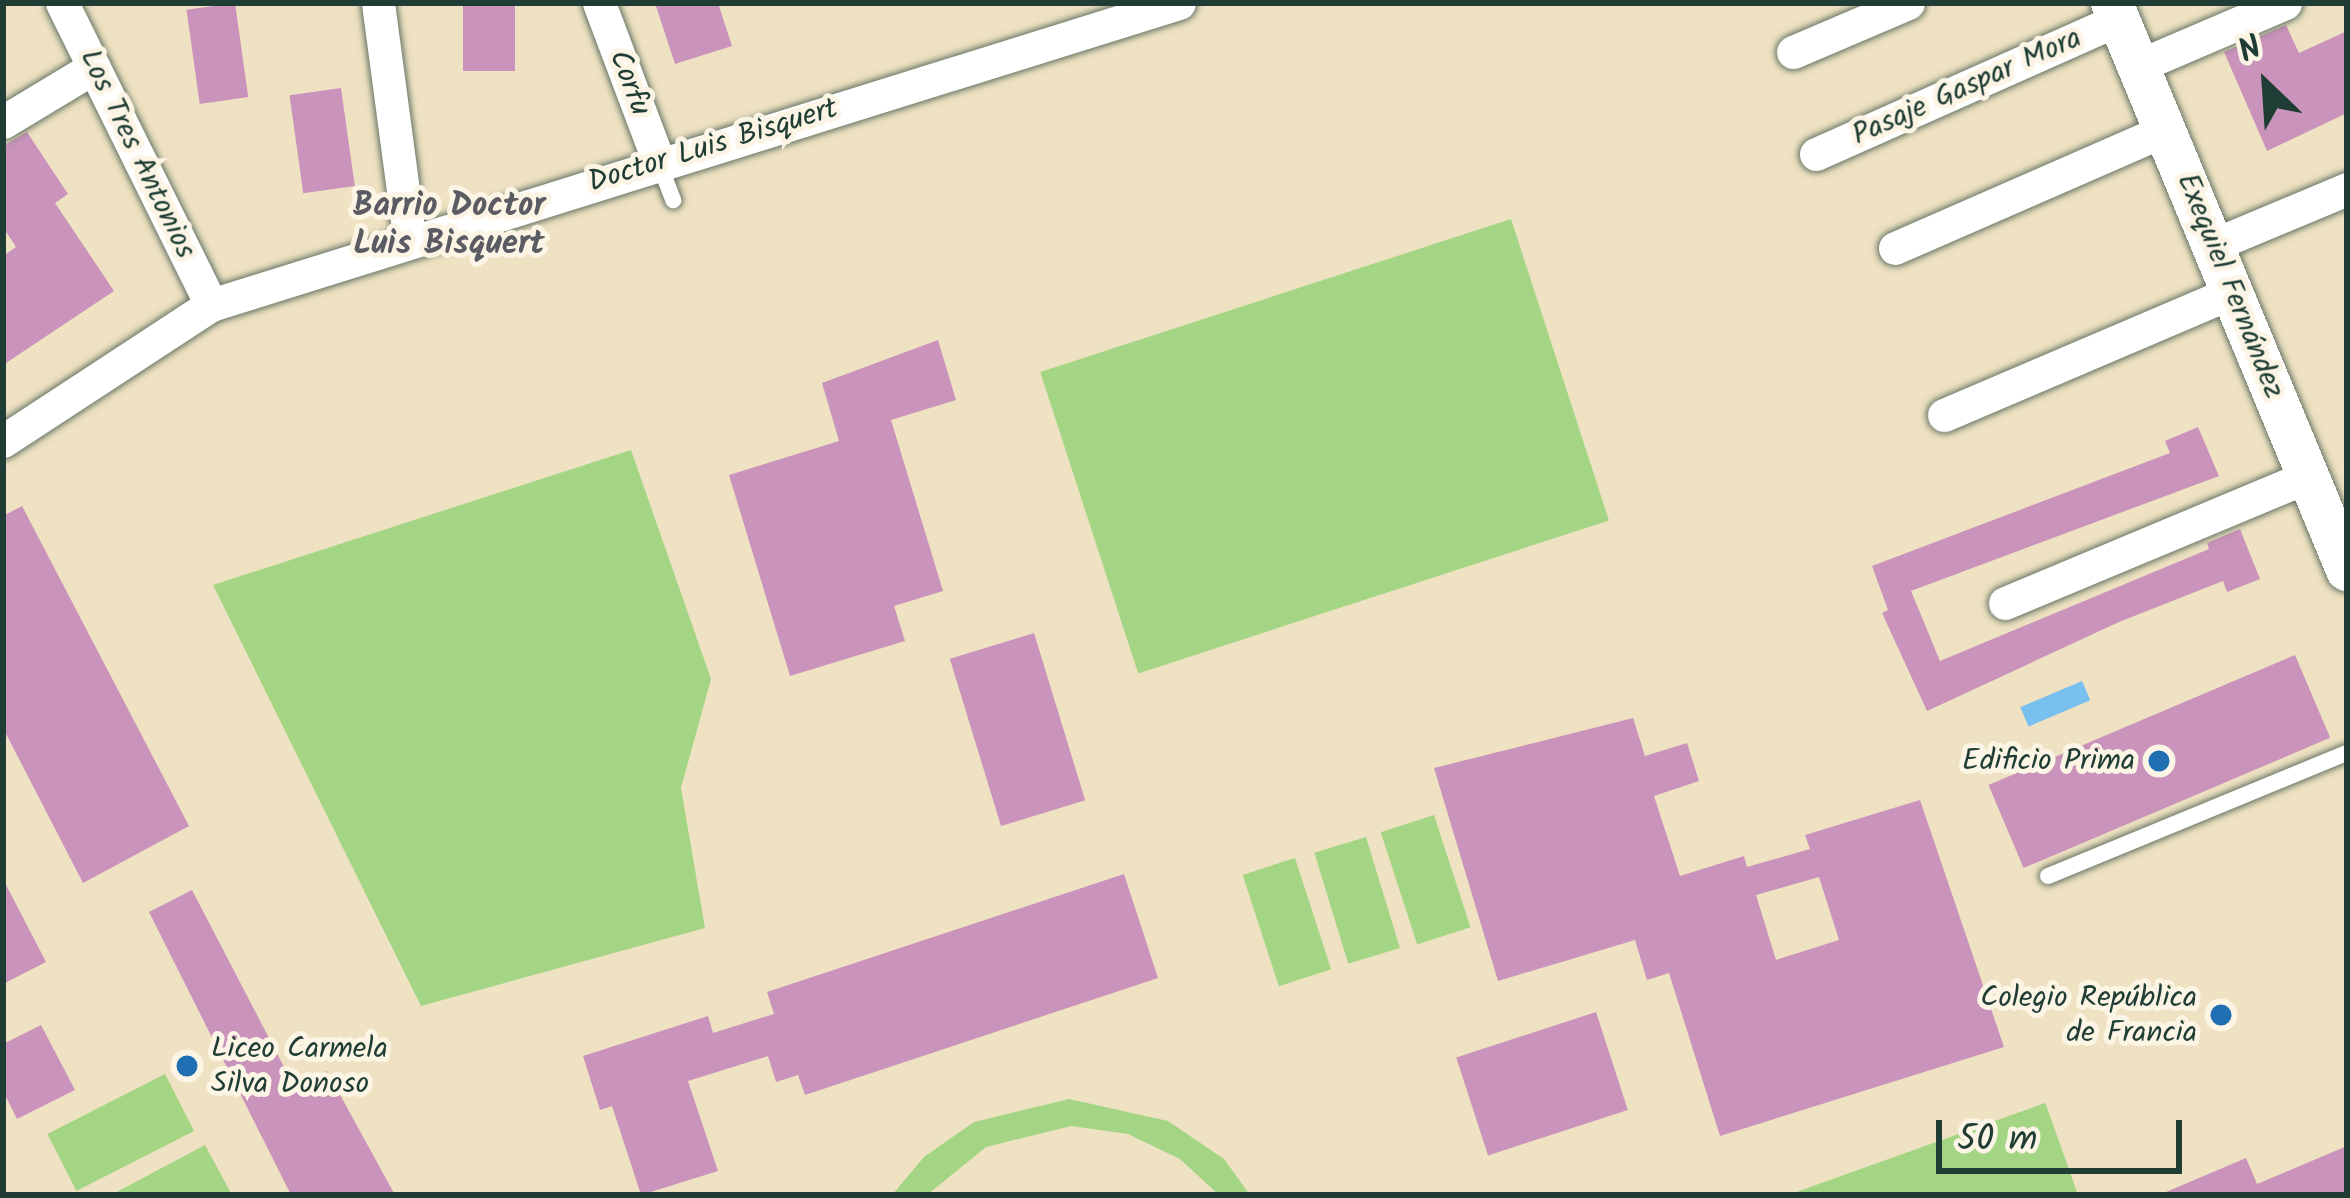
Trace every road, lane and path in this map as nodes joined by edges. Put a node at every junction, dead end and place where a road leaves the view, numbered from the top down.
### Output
1 (62, 3) edge
2 (378, 3) edge
3 (599, 3) edge
4 (1179, 3) edge
5 (1908, 3) edge
6 (2285, 3) edge
7 (1140, 8) edge
8 (2115, 11) edge
9 (1793, 52) dead end
10 (2138, 66) junction
11 (94, 68) junction
12 (3, 122) edge
13 (2165, 130) junction
14 (1816, 154) dead end
15 (659, 163) junction
16 (2347, 189) edge
17 (673, 200) dead end
18 (410, 242) junction
19 (2213, 245) junction
20 (1895, 248) dead end
21 (2232, 292) junction
22 (211, 304) junction
23 (1944, 415) dead end
24 (3, 441) edge
25 (2308, 476) junction
26 (2347, 570) edge
27 (2005, 603) dead end
28 (2347, 753) edge
29 (2048, 877) dead end

1 - 11 street, Los Tres Antonios
2 - 18 street
3 - 15 street, Corfu
4 - 7 street, Doctor Luis Bisquert
5 - 9 street
6 - 10 street
7 - 15 street, Doctor Luis Bisquert
8 - 10 street, Exequiel Fernández
8 - 14 street, Pasaje Gaspar Mora
10 - 13 street, Exequiel Fernández
11 - 12 street
11 - 22 street, Los Tres Antonios
13 - 19 street, Exequiel Fernández
13 - 20 street
15 - 17 lane
15 - 18 street, Doctor Luis Bisquert
16 - 19 street
18 - 22 street, Doctor Luis Bisquert
19 - 21 street, Exequiel Fernández
21 - 23 street
21 - 25 street, Exequiel Fernández
22 - 24 street, Doctor Luis Bisquert
25 - 26 street, Exequiel Fernández
25 - 27 street
28 - 29 lane

